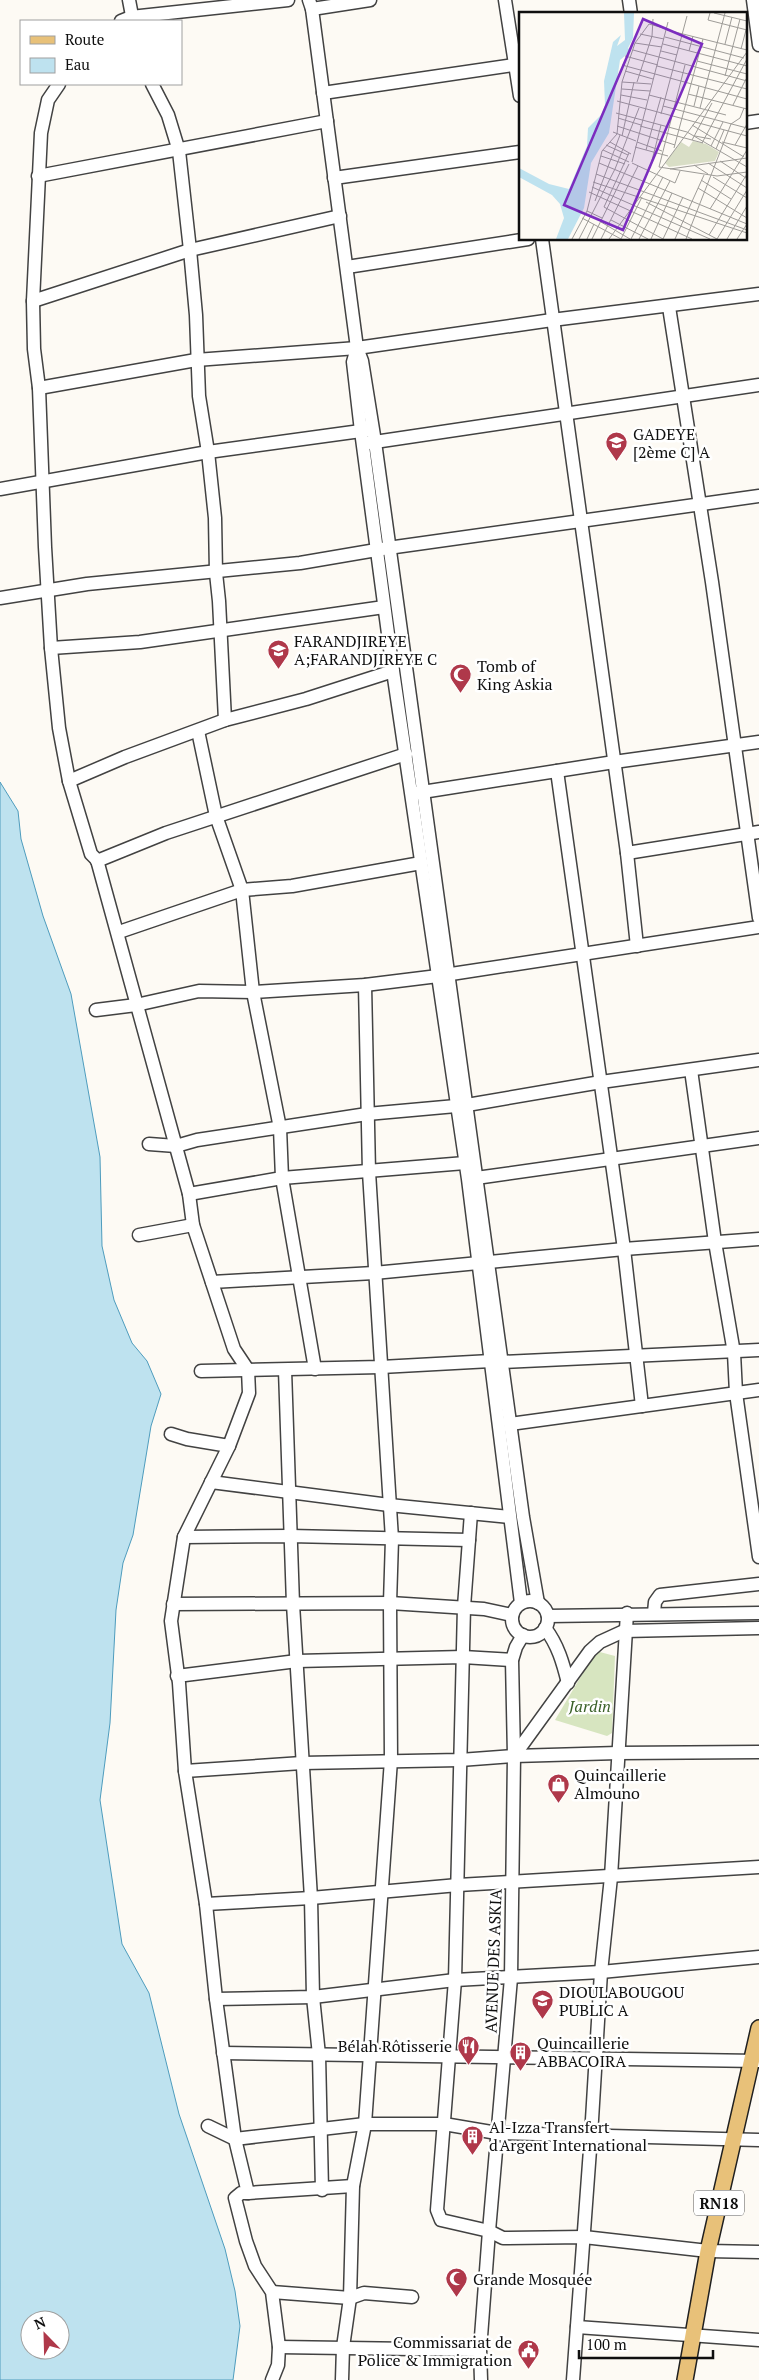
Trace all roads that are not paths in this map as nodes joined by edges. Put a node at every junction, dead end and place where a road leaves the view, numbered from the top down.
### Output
1 (129, 0) edge
2 (288, 0) edge
3 (370, 0) edge
4 (505, 0) edge
5 (753, 0) edge
6 (310, 4) edge
7 (128, 20) edge
8 (754, 31) edge
9 (759, 46) edge
10 (517, 65) edge
11 (58, 85) edge
12 (153, 85) edge
13 (519, 86) edge
14 (323, 93) junction
15 (759, 121) edge
16 (327, 122) junction
17 (746, 123) edge
18 (179, 151) junction
19 (519, 152) edge
20 (38, 176) junction
21 (334, 178) junction
22 (340, 216) junction
23 (522, 240) edge
24 (542, 240) edge
25 (190, 250) junction
26 (347, 267) junction
27 (759, 294) edge
28 (33, 301) junction
29 (669, 307) junction
30 (552, 320) junction
31 (357, 348) junction
32 (196, 360) junction
33 (759, 385) edge
34 (39, 388) junction
35 (683, 396) junction
36 (564, 413) junction
37 (368, 436) junction
38 (208, 452) junction
39 (43, 483) junction
40 (0, 489) edge
41 (759, 496) edge
42 (700, 505) junction
43 (582, 522) junction
44 (382, 549) junction
45 (216, 573) junction
46 (48, 590) junction
47 (0, 598) edge
48 (384, 607) junction
49 (221, 631) junction
50 (51, 648) junction
51 (393, 671) junction
52 (225, 720) junction
53 (198, 731) junction
54 (759, 742) edge
55 (736, 746) junction
56 (406, 754) junction
57 (614, 762) junction
58 (557, 771) junction
59 (69, 781) junction
60 (418, 793) junction
61 (216, 816) junction
62 (754, 833) edge
63 (627, 853) junction
64 (97, 860) junction
65 (421, 863) junction
66 (242, 890) junction
67 (759, 918) edge
68 (759, 927) edge
69 (118, 932) junction
70 (637, 946) junction
71 (582, 953) junction
72 (443, 975) junction
73 (365, 985) junction
74 (253, 992) junction
75 (136, 1004) junction
76 (96, 1010) dead end
77 (759, 1060) edge
78 (692, 1070) junction
79 (600, 1082) junction
80 (462, 1106) junction
81 (367, 1114) junction
82 (280, 1128) junction
83 (759, 1138) edge
84 (149, 1144) dead end
85 (176, 1146) junction
86 (702, 1146) junction
87 (611, 1158) junction
88 (465, 1163) junction
89 (368, 1172) junction
90 (282, 1178) junction
91 (472, 1179) junction
92 (189, 1194) junction
93 (193, 1225) junction
94 (139, 1235) dead end
95 (759, 1239) edge
96 (715, 1242) junction
97 (624, 1249) junction
98 (482, 1262) junction
99 (374, 1273) junction
100 (299, 1277) junction
101 (212, 1282) junction
102 (759, 1350) edge
103 (734, 1353) junction
104 (635, 1357) junction
105 (496, 1362) junction
106 (381, 1367) junction
107 (315, 1369) junction
108 (248, 1370) junction
109 (285, 1370) junction
110 (201, 1371) dead end
111 (759, 1390) edge
112 (736, 1393) junction
113 (642, 1406) junction
114 (510, 1424) junction
115 (171, 1434) dead end
116 (229, 1446) junction
117 (211, 1482) junction
118 (289, 1493) junction
119 (389, 1505) junction
120 (471, 1513) junction
121 (510, 1518) junction
122 (290, 1536) junction
123 (184, 1537) junction
124 (392, 1539) junction
125 (469, 1540) junction
126 (759, 1557) edge
127 (759, 1584) edge
128 (390, 1603) junction
129 (521, 1603) junction
130 (538, 1603) junction
131 (173, 1604) junction
132 (293, 1604) junction
133 (464, 1607) junction
134 (626, 1613) junction
135 (654, 1613) junction
136 (759, 1613) edge
137 (512, 1615) junction
138 (547, 1622) junction
139 (759, 1628) edge
140 (624, 1631) junction
141 (523, 1636) junction
142 (463, 1657) junction
143 (391, 1658) junction
144 (512, 1660) junction
145 (297, 1661) junction
146 (177, 1676) junction
147 (568, 1684) junction
148 (618, 1752) junction
149 (759, 1752) edge
150 (514, 1756) junction
151 (391, 1760) junction
152 (460, 1760) junction
153 (302, 1763) junction
154 (185, 1771) junction
155 (759, 1867) edge
156 (611, 1877) junction
157 (512, 1882) junction
158 (458, 1885) junction
159 (380, 1893) junction
160 (311, 1898) junction
161 (206, 1904) junction
162 (759, 1957) edge
163 (601, 1972) junction
164 (511, 1978) junction
165 (455, 1980) junction
166 (374, 1990) junction
167 (313, 1997) junction
168 (216, 1999) junction
169 (759, 2028) edge
170 (223, 2053) junction
171 (319, 2055) junction
172 (370, 2055) junction
173 (450, 2056) junction
174 (505, 2057) junction
175 (595, 2059) junction
176 (755, 2061) edge
177 (365, 2124) junction
178 (444, 2124) junction
179 (208, 2126) dead end
180 (321, 2129) junction
181 (497, 2133) junction
182 (592, 2136) junction
183 (235, 2139) junction
184 (734, 2139) junction
185 (759, 2140) edge
186 (353, 2186) junction
187 (322, 2190) junction
188 (248, 2193) junction
189 (489, 2231) junction
190 (584, 2237) junction
191 (708, 2251) junction
192 (759, 2252) edge
193 (272, 2292) junction
194 (412, 2297) dead end
195 (350, 2298) junction
196 (577, 2327) junction
197 (694, 2336) junction
198 (759, 2340) edge
199 (279, 2347) junction
200 (343, 2347) junction
201 (480, 2350) junction
202 (272, 2380) edge
203 (342, 2380) edge
204 (481, 2380) edge
205 (573, 2380) edge
206 (685, 2380) edge

1 - 7 street
2 - 7 street
3 - 6 street
4 - 10 street
5 - 8 street
6 - 14 street
8 - 9 street
10 - 13 street
10 - 14 street
11 - 20 street
12 - 18 street
14 - 16 street
15 - 17 street
16 - 18 street
16 - 21 street
18 - 20 street
18 - 25 street
19 - 21 street
20 - 28 street
21 - 22 street
22 - 25 street
22 - 26 street
23 - 26 street
24 - 30 street
25 - 28 street
25 - 32 street
26 - 31 street
27 - 29 street
28 - 34 street
29 - 30 street
29 - 35 street
30 - 31 street
30 - 36 street
31 - 32 street
31 - 37 street
32 - 34 street
32 - 38 street
33 - 35 street
34 - 39 street
35 - 36 street
35 - 42 street
36 - 37 street
36 - 43 street
37 - 38 street
37 - 44 street
38 - 39 street
38 - 45 street
39 - 40 street
39 - 46 street
41 - 42 street
42 - 43 street
42 - 55 street
43 - 44 street
43 - 57 street
44 - 45 street
44 - 48 street
44 - 60 street
45 - 46 street
45 - 49 street
46 - 47 street
46 - 50 street
48 - 49 street
48 - 51 street
49 - 50 street
49 - 52 street
50 - 59 street
51 - 52 street
51 - 56 street
52 - 53 street
53 - 59 street
53 - 61 street
54 - 55 street
55 - 57 street
55 - 62 street
56 - 60 street
56 - 61 street
57 - 58 street
57 - 63 street
58 - 60 street
58 - 71 street
59 - 64 street
60 - 65 street
60 - 72 street
61 - 64 street
61 - 66 street
62 - 63 street
62 - 67 street
63 - 70 street
64 - 69 street
65 - 66 street
65 - 72 street
66 - 69 street
66 - 74 street
68 - 70 street
69 - 75 street
70 - 71 street
71 - 72 street
71 - 79 street
72 - 73 street
72 - 80 street
73 - 74 street
73 - 81 street
74 - 75 street
74 - 82 street
75 - 76 street
75 - 85 street
77 - 78 street
78 - 79 street
78 - 86 street
79 - 80 street
79 - 87 street
80 - 81 street
80 - 88 street
80 - 91 street
81 - 82 street
81 - 89 street
82 - 85 street
82 - 90 street
83 - 86 street
84 - 85 street
85 - 92 street
86 - 87 street
86 - 96 street
87 - 91 street
87 - 97 street
88 - 89 street
88 - 91 street
89 - 90 street
89 - 99 street
90 - 92 street
90 - 100 street
91 - 98 street
92 - 93 street
93 - 94 street
93 - 101 street
95 - 96 street
96 - 97 street
96 - 103 street
97 - 98 street
97 - 104 street
98 - 99 street
98 - 105 street
99 - 100 street
99 - 106 street
100 - 101 street
100 - 107 street
101 - 108 street
102 - 103 street
103 - 104 street
103 - 112 street
104 - 105 street
104 - 113 street
105 - 106 street
105 - 114 street
105 - 121 street
106 - 107 street
106 - 119 street
107 - 109 street
108 - 109 street
108 - 110 street
108 - 116 street
109 - 118 street
111 - 112 street
112 - 113 street
112 - 126 street
113 - 114 street
114 - 130 street
115 - 116 street
116 - 117 street
117 - 118 street
117 - 123 street
118 - 119 street
118 - 122 street
119 - 120 street
119 - 124 street
120 - 121 street
120 - 125 street
121 - 129 street
122 - 123 street
122 - 124 street
122 - 132 street
123 - 131 street
124 - 125 street
124 - 128 street
125 - 133 street
127 - 135 street
128 - 132 street
128 - 133 street
128 - 143 street
129 - 130 street
129 - 137 street
130 - 138 street
131 - 132 street
131 - 146 street
132 - 145 street
133 - 137 street
133 - 142 street
134 - 135 street
134 - 138 street
134 - 140 street
135 - 136 street
137 - 141 street
138 - 141 street
138 - 147 street
139 - 140 street
140 - 147 street
140 - 148 street
141 - 144 street, AVENUE DES ASKIA
142 - 143 street
142 - 144 street
142 - 152 street
143 - 145 street
143 - 151 street
144 - 150 street, AVENUE DES ASKIA
145 - 146 street
145 - 153 street
146 - 154 street
147 - 150 street
148 - 149 street
148 - 150 street
148 - 156 street
150 - 152 street
150 - 157 street, AVENUE DES ASKIA
151 - 152 street
151 - 153 street
151 - 159 street
152 - 158 street
153 - 154 street
153 - 160 street
154 - 161 street
155 - 156 street
156 - 157 street
156 - 163 street
157 - 158 street
157 - 164 street, AVENUE DES ASKIA
158 - 159 street
158 - 165 street
159 - 160 street
159 - 166 street
160 - 161 street
160 - 167 street
161 - 168 street
162 - 163 street
163 - 164 street
163 - 175 street
164 - 165 street
164 - 174 street, AVENUE DES ASKIA
165 - 166 street
165 - 173 street
166 - 167 street
166 - 172 street
167 - 168 street
167 - 171 street
168 - 170 street
169 - 176 main road, RN18
170 - 171 street
170 - 183 street
171 - 172 street
171 - 180 street
172 - 173 street
172 - 177 street
173 - 174 street
173 - 178 street
174 - 175 street
174 - 181 street, AVENUE DES ASKIA
175 - 176 street
175 - 182 street
176 - 184 main road, RN18
177 - 178 street
177 - 180 street
177 - 186 street
178 - 181 street
178 - 189 street
179 - 183 street
180 - 183 street
180 - 187 street
181 - 182 street
181 - 189 street, AVENUE DES ASKIA
182 - 184 street
182 - 190 street
183 - 188 street
184 - 185 street
184 - 191 main road, RN18
186 - 187 street
186 - 195 street
187 - 188 street
188 - 193 street
189 - 190 street
189 - 201 street, AVENUE DES ASKIA
190 - 191 street
190 - 196 street
191 - 192 street
191 - 197 main road, RN18
193 - 195 street
193 - 199 street
194 - 195 street
195 - 200 street
196 - 197 street
196 - 205 street
197 - 198 street
197 - 206 main road, RN18
199 - 200 street
199 - 202 street
200 - 201 street
200 - 203 street
201 - 204 street, AVENUE DES ASKIA

